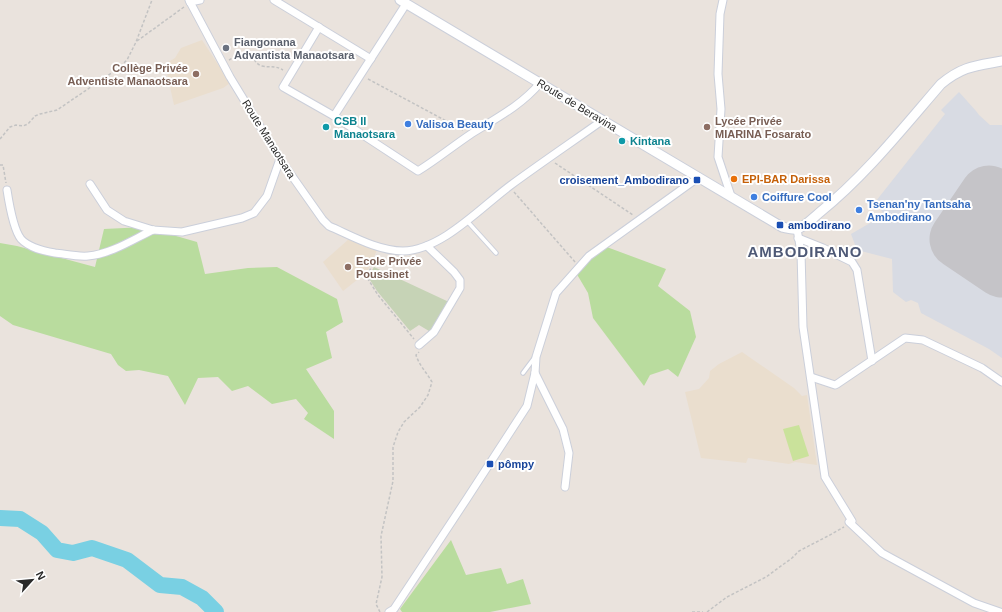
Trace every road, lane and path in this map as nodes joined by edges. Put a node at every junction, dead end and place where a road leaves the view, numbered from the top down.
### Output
1 (152, 0) edge
2 (200, 0) edge
3 (274, 0) edge
4 (723, 0) edge
5 (189, 1) edge
6 (403, 2) edge
7 (319, 27) junction
8 (136, 42) junction
9 (371, 59) junction
10 (1002, 61) edge
11 (223, 64) junction
12 (290, 73) junction
13 (361, 75) junction
14 (540, 83) junction
15 (334, 116) junction
16 (603, 120) junction
17 (471, 134) junction
18 (0, 139) edge
19 (280, 159) junction
20 (548, 159) junction
21 (0, 165) edge
22 (700, 177) junction
23 (90, 184) dead end
24 (509, 186) junction
25 (7, 190) joint
26 (731, 196) junction
27 (640, 220) junction
28 (467, 221) junction
29 (153, 230) junction
30 (797, 234) junction
31 (427, 246) junction
32 (380, 248) junction
33 (496, 253) dead end
34 (580, 267) junction
35 (419, 345) junction
36 (536, 357) junction
37 (872, 361) junction
38 (523, 373) dead end
39 (535, 373) junction
40 (811, 378) junction
41 (1002, 382) edge
42 (565, 487) dead end
43 (852, 521) junction
44 (380, 612) edge
45 (389, 612) edge
46 (692, 612) edge
47 (703, 612) edge
48 (707, 612) edge
49 (1000, 612) edge

1 - 8 path
2 - 5 street
3 - 7 street
4 - 26 street
5 - 8 path
5 - 11 street, Route Manaotsara
6 - 9 street
6 - 14 street, Route de Beravina
7 - 9 street
7 - 12 street
8 - 18 path
9 - 13 street
10 - 30 street
11 - 12 path
11 - 19 street, Route Manaotsara
12 - 15 street
13 - 15 street
13 - 17 path
14 - 16 street, Route de Beravina
14 - 17 street
15 - 17 street
16 - 20 street, Route Manaotsara
16 - 22 street, Route de Beravina
19 - 29 street
19 - 32 street, Route Manaotsara
20 - 24 street, Route Manaotsara
20 - 27 path
21 - 25 path
22 - 26 street, Route de Beravina
22 - 27 street
23 - 29 street
24 - 28 street, Route Manaotsara
24 - 34 path
25 - 29 street
26 - 30 street, Route de Beravina
27 - 34 street
28 - 31 street, Route Manaotsara
28 - 33 lane
30 - 37 street
30 - 40 street
31 - 32 street, Route Manaotsara
31 - 35 street
32 - 35 path
34 - 36 street
35 - 44 path
36 - 38 lane
36 - 39 street
37 - 40 street
37 - 41 street
39 - 42 street
39 - 45 street
40 - 43 street
43 - 48 path
43 - 49 street
46 - 47 path

